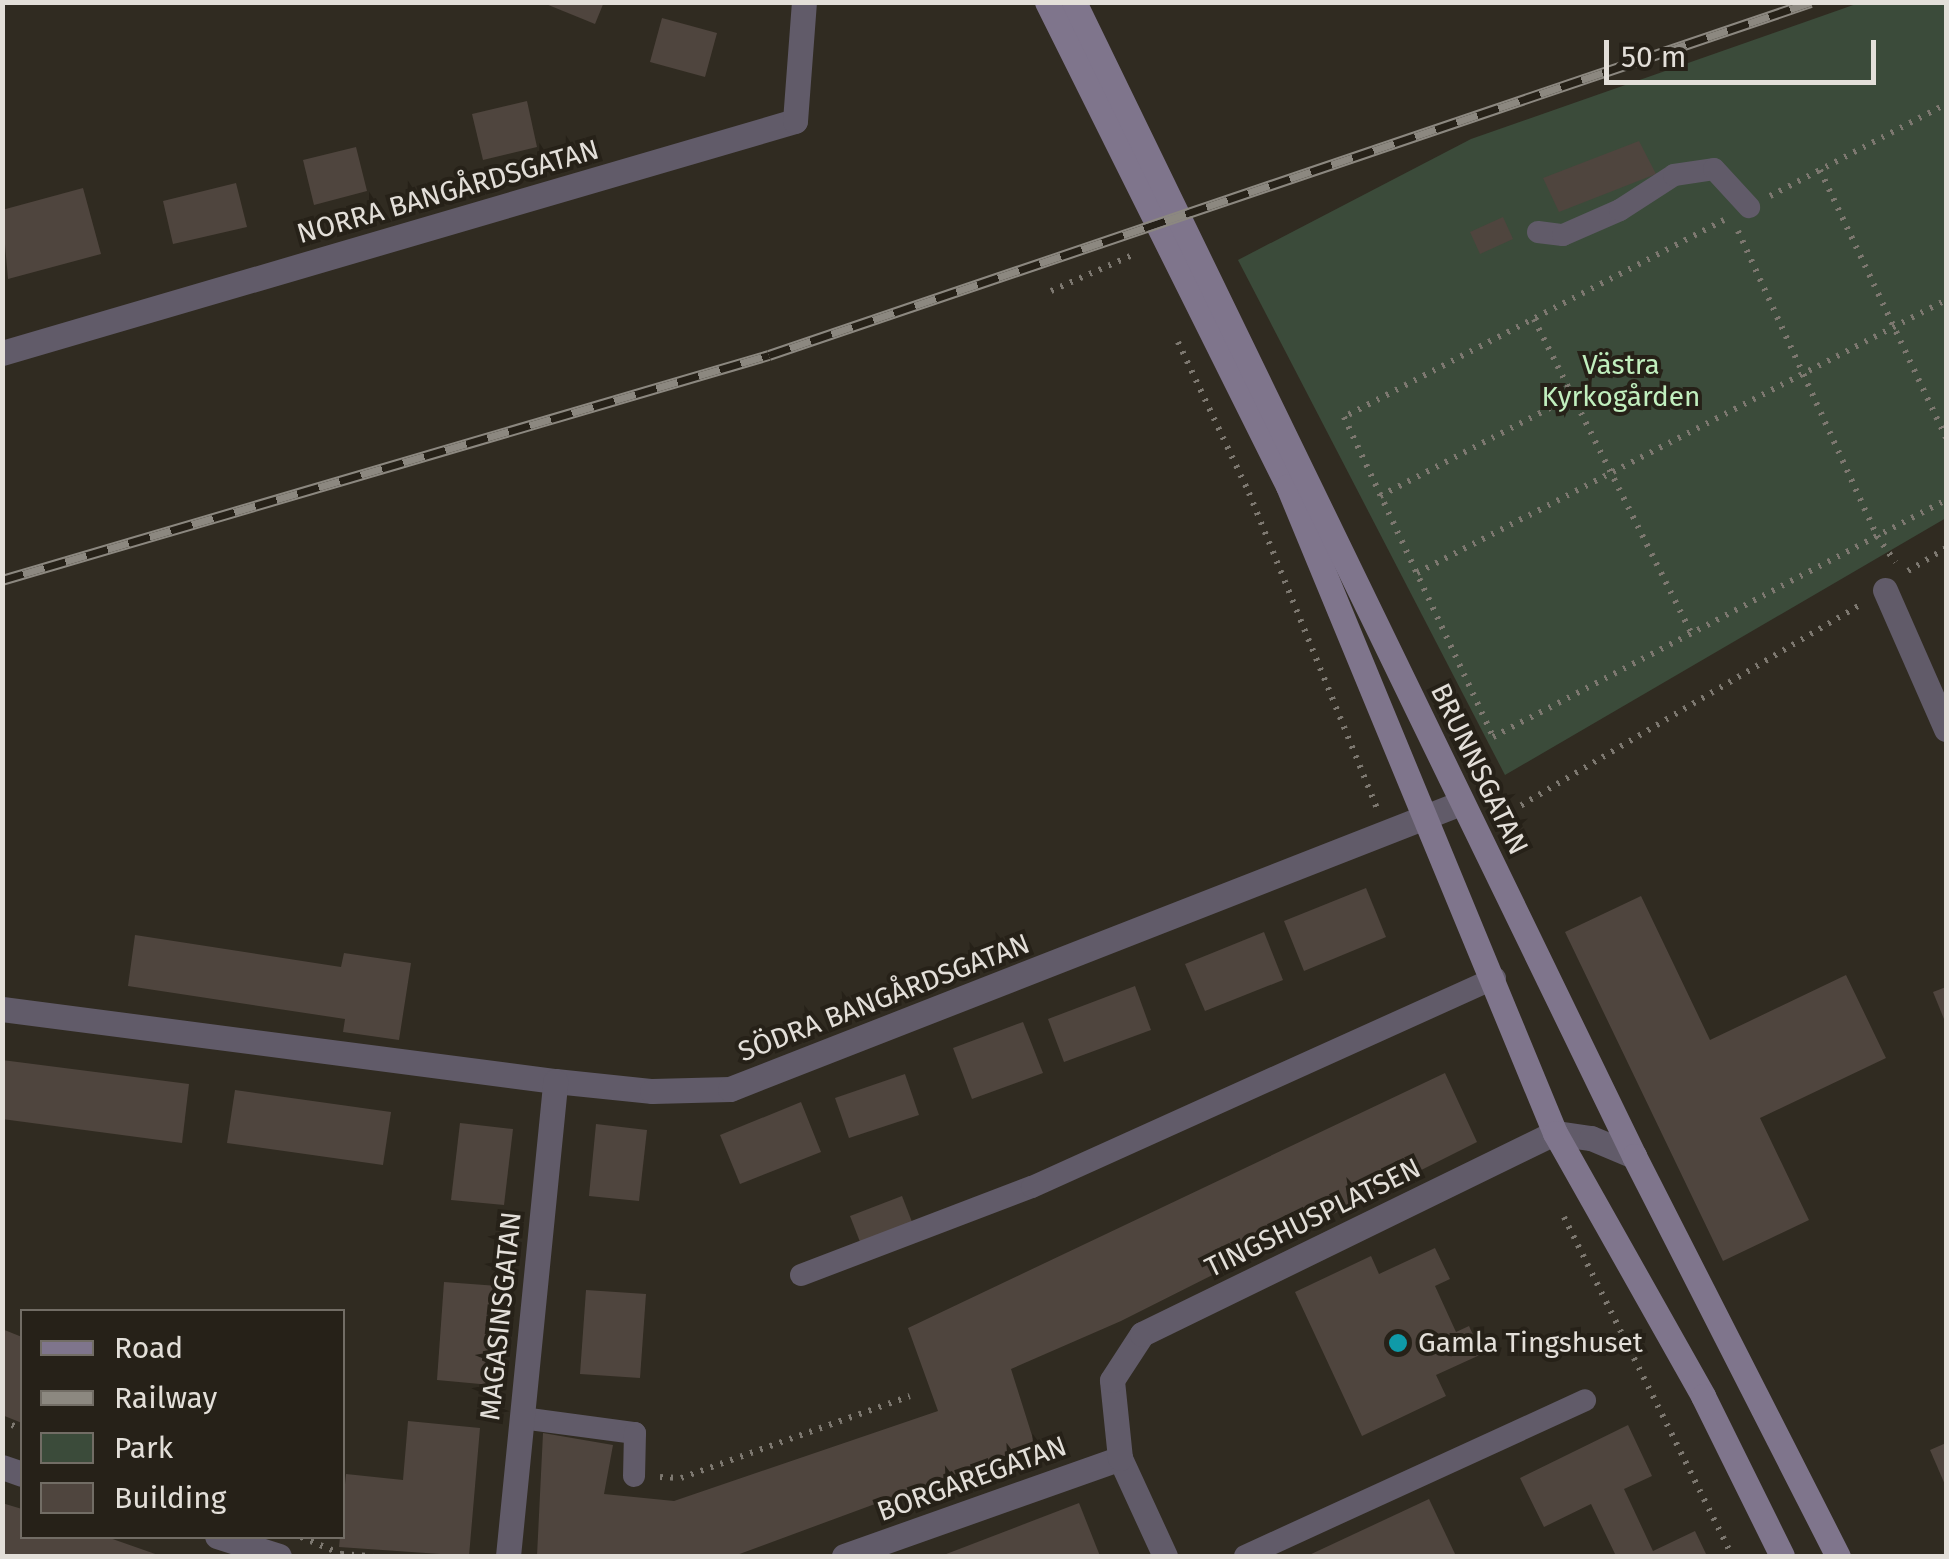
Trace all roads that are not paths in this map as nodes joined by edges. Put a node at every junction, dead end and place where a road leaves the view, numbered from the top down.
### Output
1 (804, 2) edge
2 (1047, 2) edge
3 (1074, 2) edge
4 (1749, 207) road end
5 (1538, 232) dead end
6 (2, 353) edge
7 (1894, 582) road end
8 (1946, 729) edge
9 (1461, 803) junction
10 (1425, 820) junction
11 (1495, 978) junction
12 (2, 1009) edge
13 (555, 1080) junction
14 (1556, 1133) junction
15 (1634, 1156) junction
16 (801, 1275) dead end
17 (1585, 1400) dead end
18 (522, 1418) junction
19 (1120, 1458) junction
20 (634, 1476) road end
21 (226, 1539) edge
22 (279, 1556) edge
23 (508, 1556) edge
24 (844, 1556) edge
25 (1166, 1556) edge
26 (1245, 1556) edge
27 (1782, 1556) edge
28 (1838, 1556) edge

1 - 6 street, NORRA BANGÅRDSGATAN
2 - 10 main road
3 - 9 main road, BRUNNSGATAN
4 - 5 lane
7 - 8 street
9 - 10 street, SÖDRA BANGÅRDSGATAN
9 - 15 main road, BRUNNSGATAN
10 - 11 main road
10 - 13 street, SÖDRA BANGÅRDSGATAN
11 - 14 main road
11 - 16 lane
12 - 13 street, SÖDRA BANGÅRDSGATAN
13 - 18 street, MAGASINSGATAN
14 - 15 street
14 - 19 street, TINGSHUSPLATSEN
14 - 27 main road
15 - 28 main road, BRUNNSGATAN
17 - 26 lane
18 - 20 lane
18 - 23 street, MAGASINSGATAN
19 - 24 street, BORGAREGATAN
19 - 25 street, TINGSHUSPLATSEN
21 - 22 street

